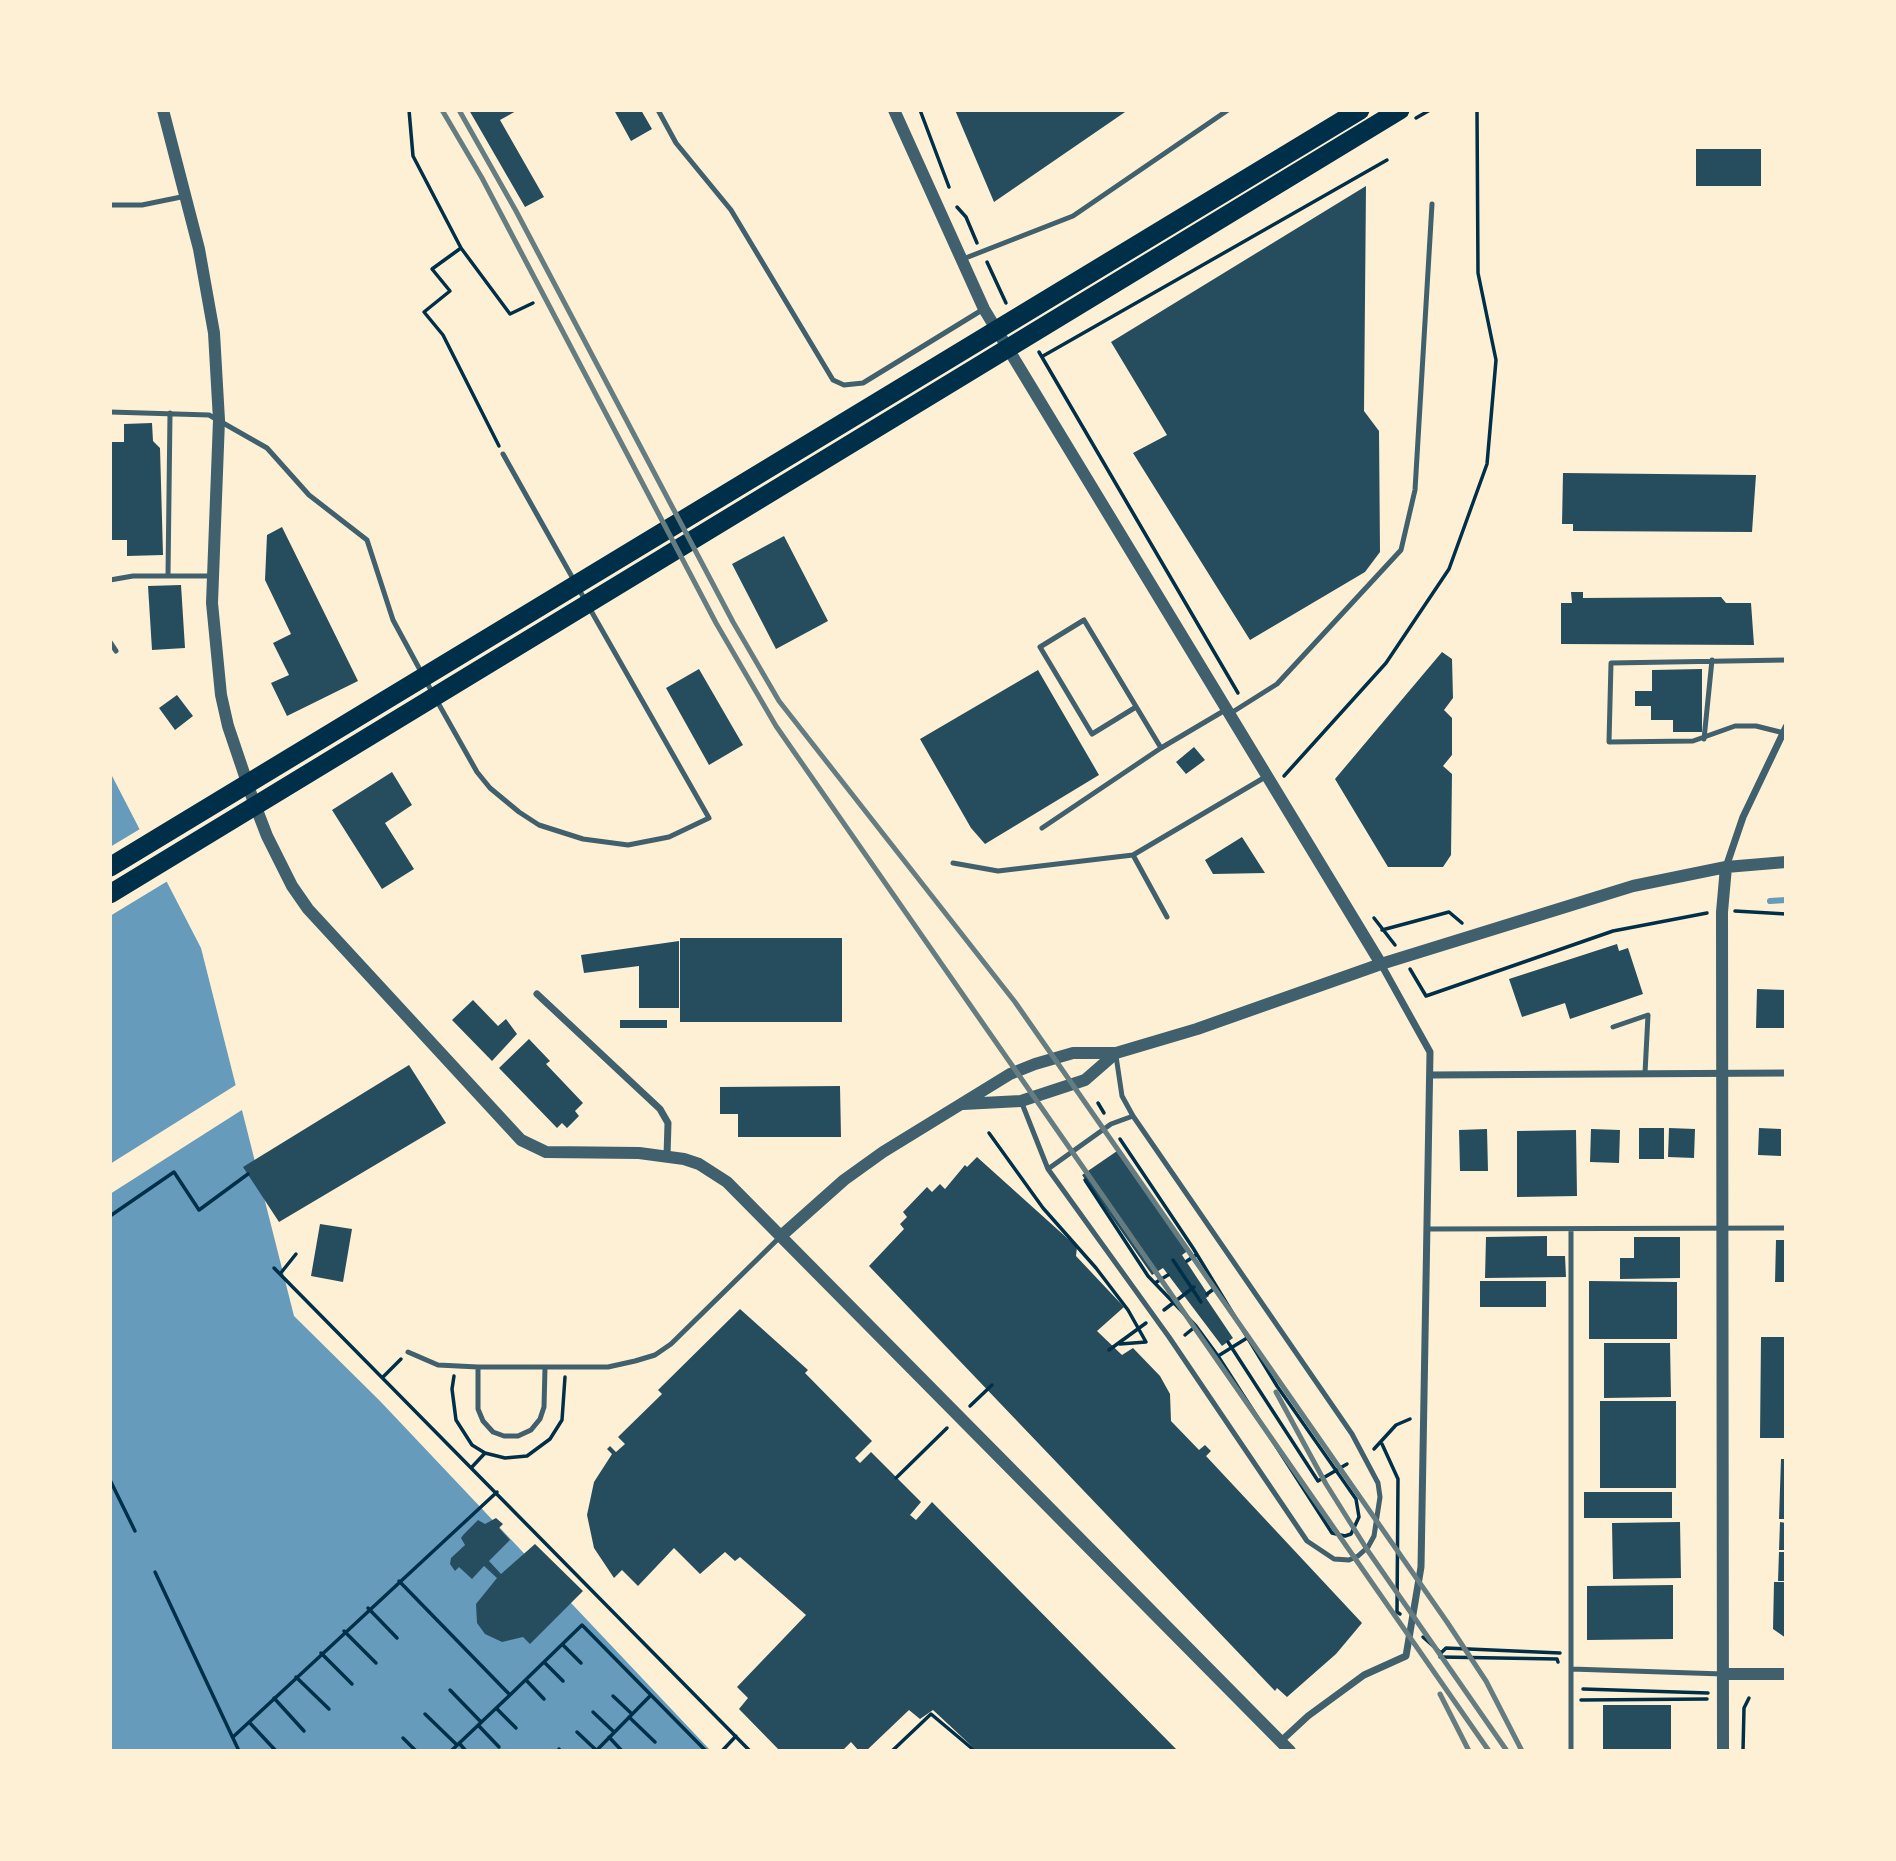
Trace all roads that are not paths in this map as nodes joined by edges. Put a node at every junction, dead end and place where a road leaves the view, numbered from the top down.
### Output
1 (163, 110) edge
2 (658, 110) edge
3 (894, 110) edge
4 (1228, 110) edge
5 (1360, 110) edge
6 (1399, 110) edge
7 (186, 196) junction
8 (1432, 204) dead end
9 (110, 205) edge
10 (961, 260) junction
11 (984, 309) junction
12 (110, 412) edge
13 (170, 413) junction
14 (219, 420) junction
15 (503, 454) road end
16 (167, 575) junction
17 (212, 576) junction
18 (110, 580) edge
19 (110, 642) edge
20 (116, 651) dead end
21 (1712, 660) junction
22 (1786, 660) edge
23 (1136, 707) junction
24 (1229, 711) junction
25 (1785, 730) edge
26 (1704, 739) junction
27 (1161, 748) junction
28 (1267, 776) junction
29 (1042, 828) dead end
30 (1133, 855) junction
31 (1786, 862) edge
32 (953, 863) dead end
33 (110, 867) edge
34 (1726, 867) junction
35 (110, 894) edge
36 (1167, 917) dead end
37 (1381, 964) junction
38 (537, 994) dead end
39 (1613, 1027) dead end
40 (1116, 1053) junction
41 (1645, 1073) junction
42 (1723, 1073) junction
43 (1786, 1073) edge
44 (1430, 1074) junction
45 (1021, 1101) junction
46 (963, 1104) junction
47 (1133, 1116) junction
48 (667, 1156) junction
49 (1048, 1169) junction
50 (1571, 1228) junction
51 (1723, 1228) junction
52 (1786, 1228) edge
53 (1428, 1229) junction
54 (780, 1236) junction
55 (408, 1352) road end
56 (478, 1367) junction
57 (545, 1368) junction
58 (1571, 1669) junction
59 (1723, 1674) junction
60 (1786, 1674) edge
61 (1285, 1746) edge
62 (1571, 1751) edge
63 (1723, 1751) edge

1 - 7 street
2 - 11 lane
3 - 10 street
4 - 10 lane
5 - 33 highway
6 - 35 highway
7 - 9 lane
7 - 14 street
8 - 24 lane
10 - 11 street
11 - 24 street
12 - 13 lane
13 - 14 lane
13 - 16 lane
14 - 15 lane
14 - 17 street
16 - 17 lane
16 - 18 lane
17 - 48 street
19 - 20 lane
21 - 22 lane
21 - 26 lane
21 - 26 lane
23 - 23 lane
23 - 27 lane
24 - 27 lane
24 - 28 street
25 - 26 lane
25 - 34 street
27 - 29 lane
28 - 30 lane
28 - 37 street
30 - 32 lane
30 - 36 lane
31 - 34 street
34 - 37 street
34 - 42 street
37 - 40 street
37 - 44 street
38 - 48 street
39 - 41 lane
40 - 45 street
40 - 46 street
40 - 47 lane
41 - 42 street
41 - 44 street
42 - 43 street
42 - 51 street
44 - 53 street
45 - 46 street
45 - 49 lane
46 - 54 street
47 - 49 lane
47 - 49 lane
48 - 54 street
50 - 51 lane
50 - 53 lane
50 - 58 lane
51 - 52 lane
51 - 59 street
53 - 61 street
54 - 57 lane
54 - 61 street
55 - 56 lane
56 - 57 lane
56 - 57 lane
58 - 59 lane
58 - 62 lane
59 - 60 street
59 - 63 street

